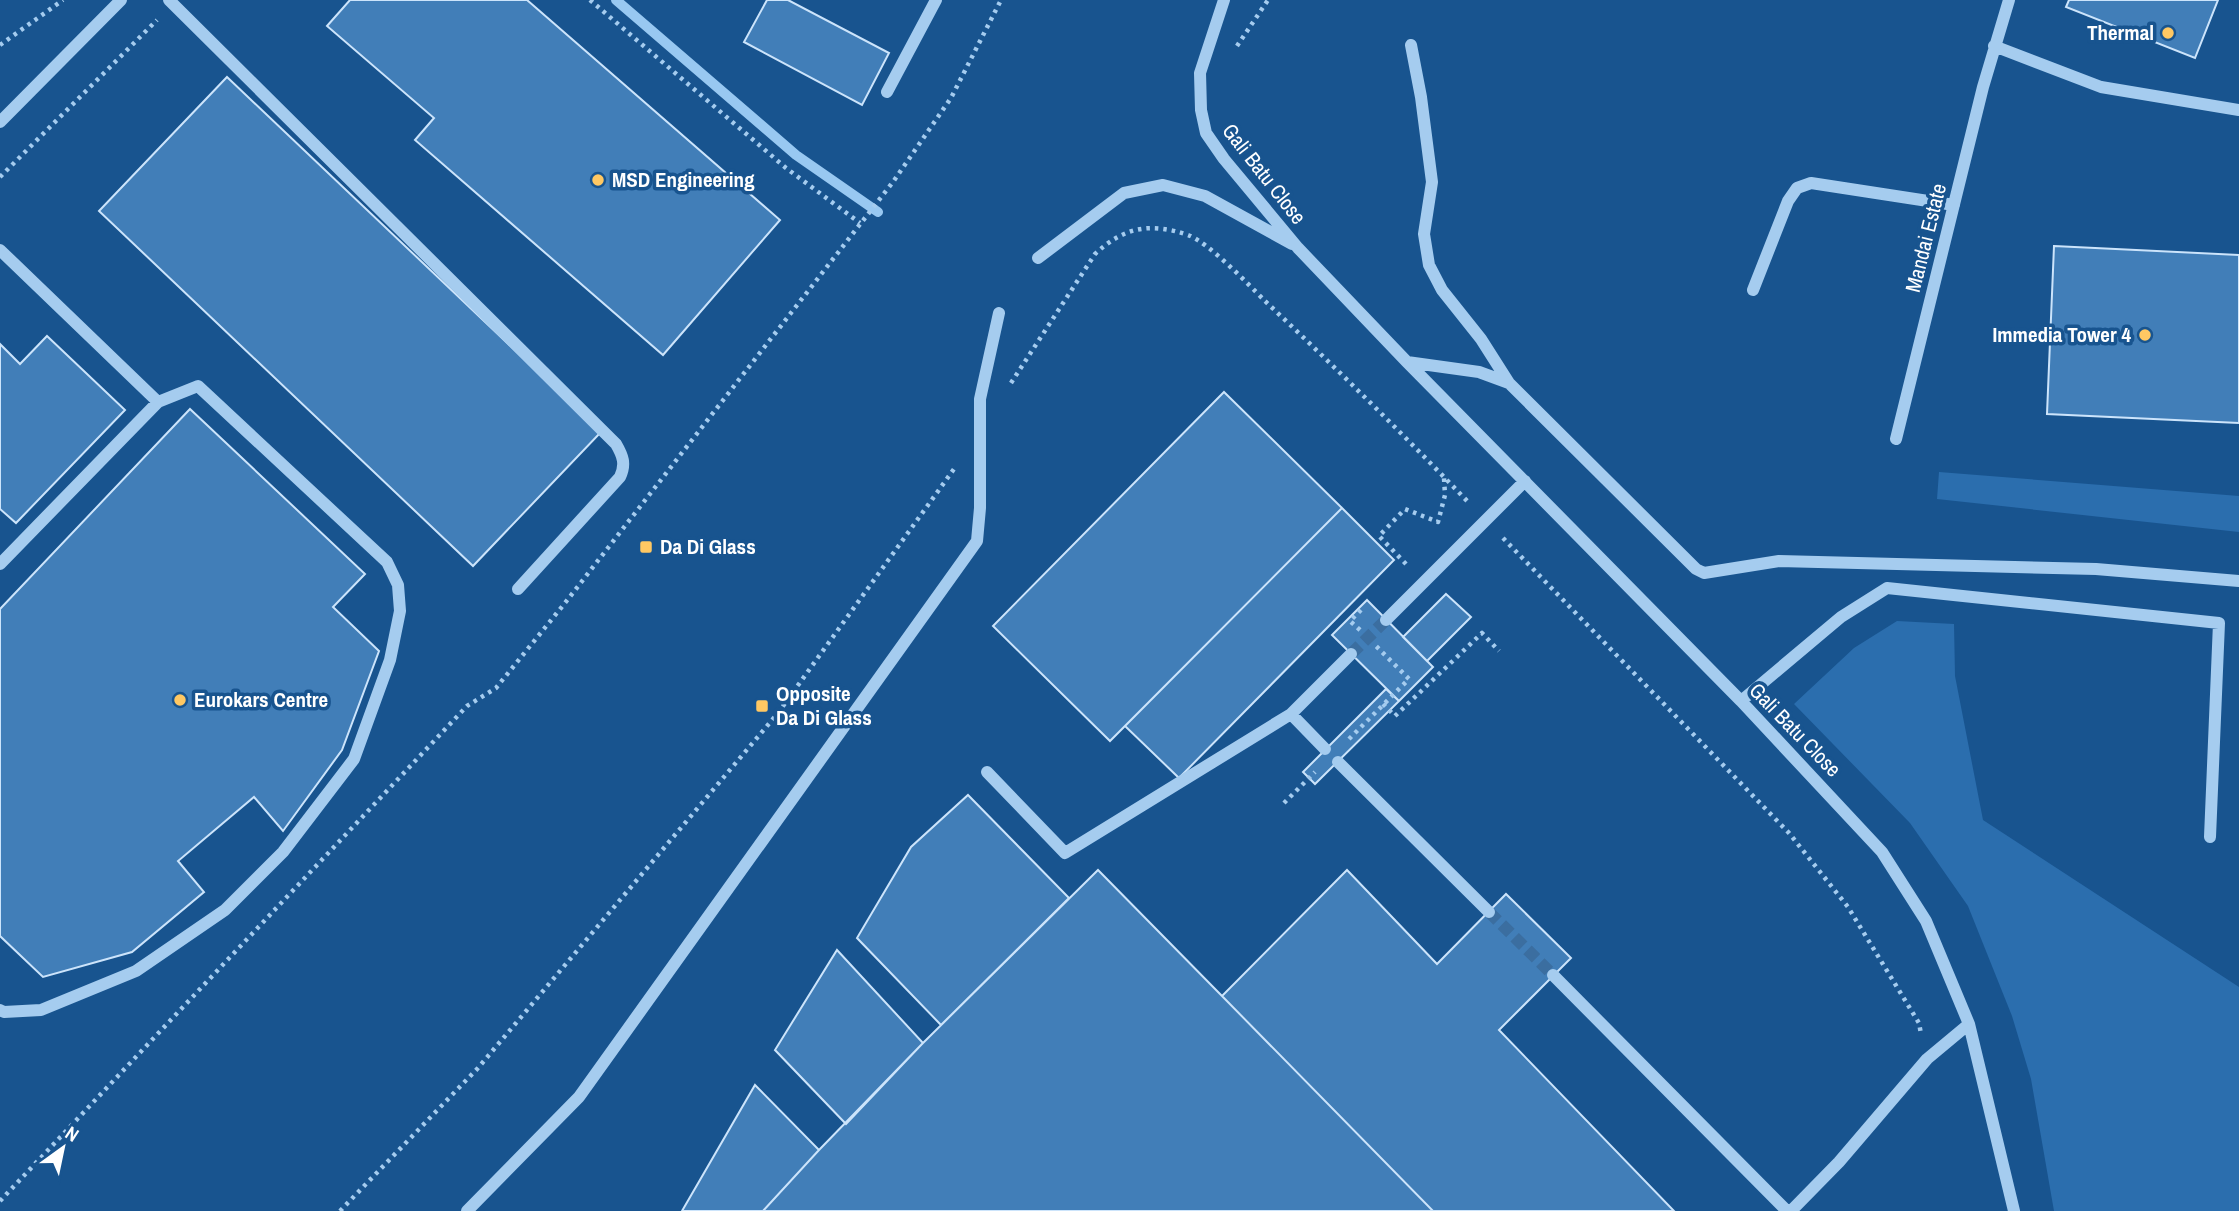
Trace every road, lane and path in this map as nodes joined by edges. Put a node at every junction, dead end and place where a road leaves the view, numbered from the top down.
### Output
1 (64, 0) edge
2 (121, 0) edge
3 (590, 0) edge
4 (936, 0) edge
5 (1001, 0) edge
6 (1224, 0) edge
7 (1268, 0) edge
8 (2009, 0) edge
9 (171, 2) edge
10 (0, 45) edge
11 (1410, 45) dead end
12 (1994, 46) junction
13 (1230, 56) dead end
14 (887, 92) dead end
15 (2239, 110) edge
16 (0, 122) edge
17 (0, 177) edge
18 (1954, 205) junction
19 (860, 223) junction
20 (1298, 248) junction
21 (0, 250) edge
22 (1038, 258) dead end
23 (1753, 290) dead end
24 (999, 313) dead end
25 (1407, 362) junction
26 (1509, 383) junction
27 (1008, 387) dead end
28 (158, 402) junction
29 (979, 434) junction
30 (1896, 439) dead end
31 (1444, 477) junction
32 (1525, 481) junction
33 (1405, 509) dead end
34 (1486, 520) junction
35 (0, 564) edge
36 (2239, 581) edge
37 (518, 589) dead end
38 (1386, 620) tunnel mouth
39 (1499, 651) dead end
40 (1352, 654) tunnel mouth
41 (1741, 701) junction
42 (1383, 704) dead end
43 (1291, 714) junction
44 (1325, 749) dead end
45 (1338, 762) dead end
46 (987, 772) dead end
47 (2210, 837) dead end
48 (1489, 912) tunnel mouth
49 (1553, 975) tunnel mouth
50 (0, 1010) edge
51 (1969, 1024) junction
52 (1927, 1059) junction
53 (0, 1201) edge
54 (340, 1211) edge
55 (467, 1211) edge
56 (1789, 1211) edge
57 (2014, 1211) edge

1 - 10 path
2 - 16 street
3 - 19 path
4 - 14 street
5 - 19 path
6 - 20 street, Gali Batu Close
7 - 13 path
8 - 12 street, Mandai Estate
9 - 17 path
9 - 37 street
11 - 26 street
12 - 15 street
12 - 18 street, Mandai Estate
18 - 23 street
18 - 30 street, Mandai Estate
19 - 53 path
20 - 22 street, Gali Batu Close
20 - 25 street, Gali Batu Close
21 - 28 street
24 - 29 street
25 - 26 street
25 - 32 street, Gali Batu Close
26 - 36 street
27 - 31 path
28 - 35 street
28 - 50 street
29 - 54 path
29 - 55 street
31 - 33 path
31 - 34 path
32 - 34 street
32 - 41 street, Gali Batu Close
34 - 38 street
34 - 52 path
39 - 42 path
40 - 43 street
41 - 47 street
41 - 51 street, Gali Batu Close
43 - 44 street
43 - 46 street
45 - 48 street
49 - 56 street
51 - 52 street
51 - 57 street, Gali Batu Close
52 - 56 street

